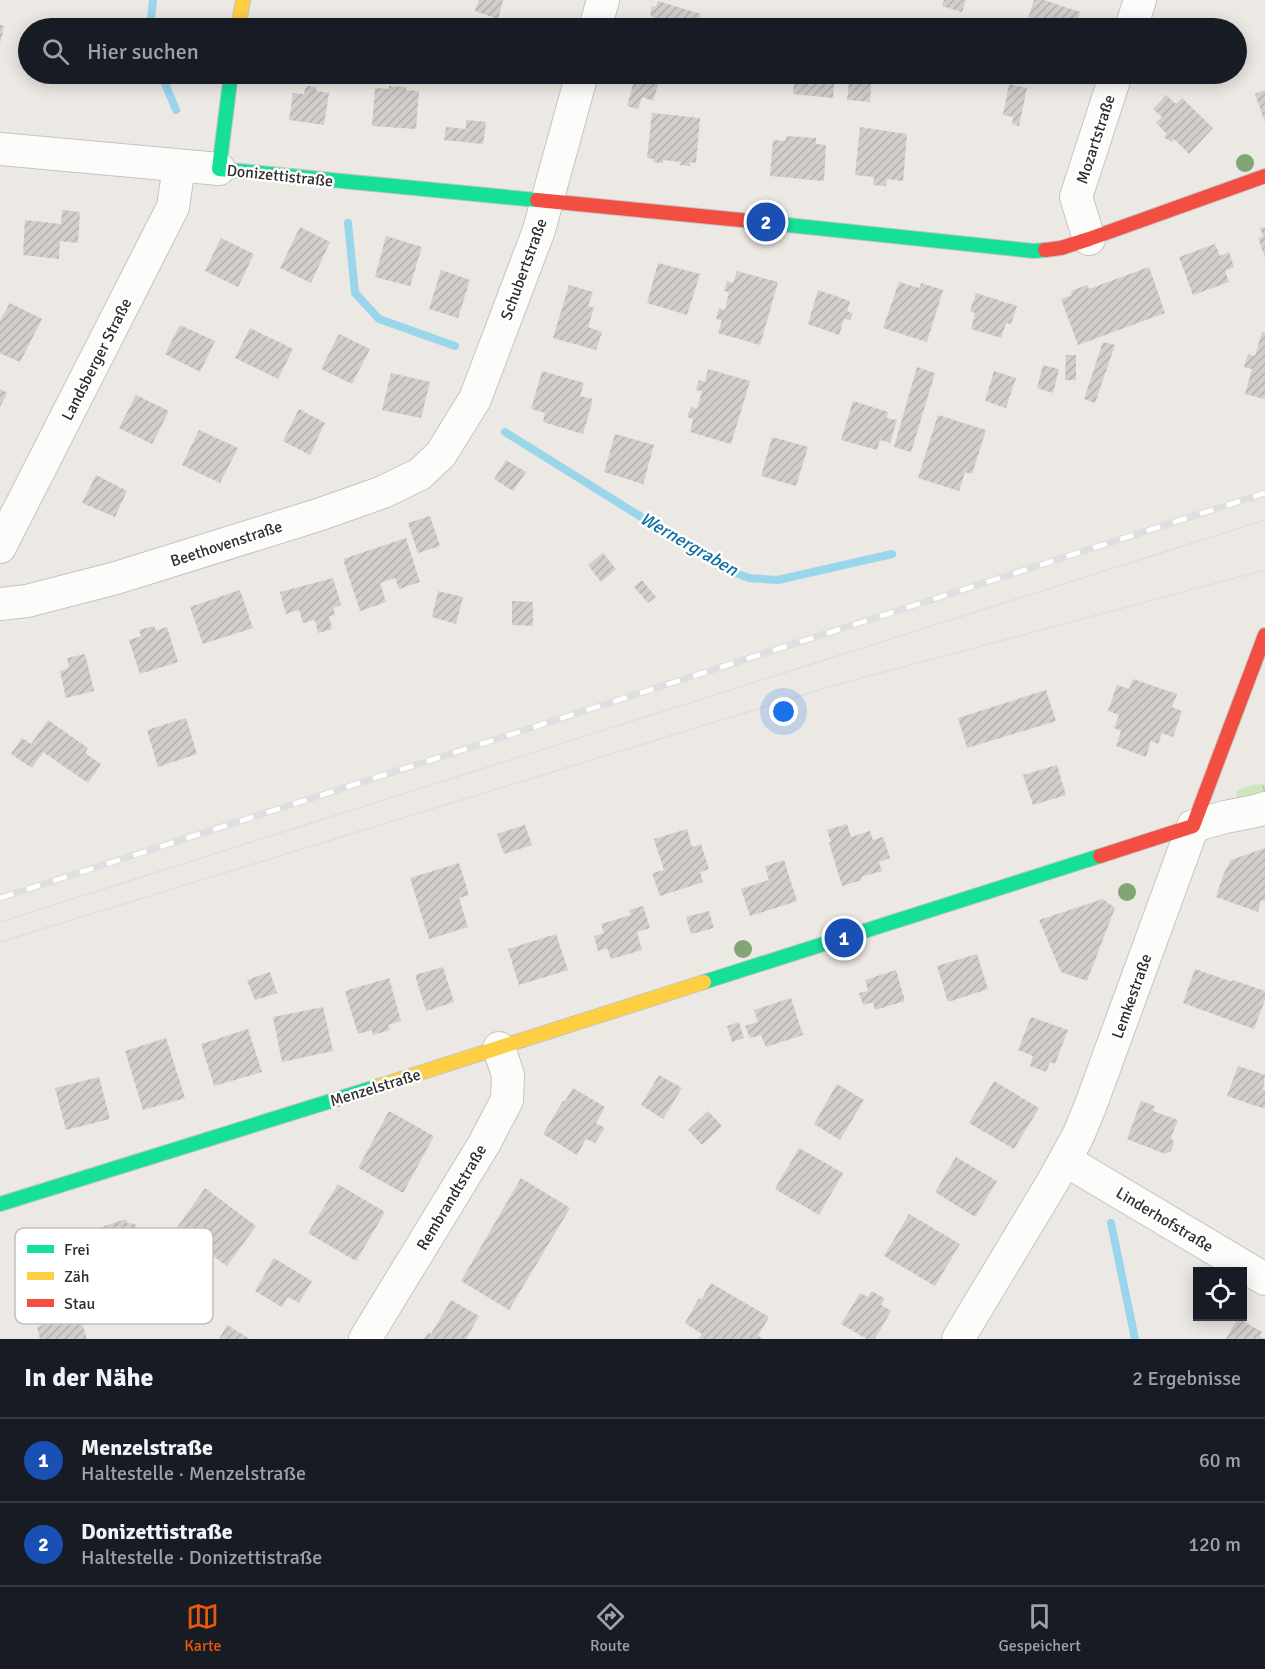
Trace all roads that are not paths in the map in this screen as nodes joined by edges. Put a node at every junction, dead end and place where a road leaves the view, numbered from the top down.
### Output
1 (243, 0) edge
2 (603, 0) edge
3 (1140, 0) edge
4 (240, 18) edge
5 (598, 18) edge
6 (1134, 18) edge
7 (230, 84) edge
8 (579, 84) edge
9 (1113, 84) edge
10 (0, 149) edge
11 (179, 166) junction
12 (219, 169) junction
13 (1265, 176) edge
14 (548, 201) junction
15 (1089, 239) junction
16 (441, 454) joint
17 (0, 547) edge
18 (0, 604) edge
19 (1265, 635) edge
20 (1265, 808) edge
21 (1193, 826) junction
22 (499, 1048) junction
23 (1065, 1160) junction
24 (0, 1204) edge
25 (1265, 1279) edge
26 (366, 1339) edge
27 (958, 1339) edge

1 - 4 street
2 - 5 street
3 - 6 street
7 - 12 street
8 - 14 street, Schubertstraße
9 - 15 street, Mozartstraße
10 - 11 street, Donizettistraße
11 - 12 street, Donizettistraße
11 - 17 street, Landsberger Straße
12 - 14 street, Donizettistraße
13 - 15 street, Donizettistraße
14 - 15 street, Donizettistraße
14 - 16 street, Schubertstraße
16 - 18 street, Beethovenstraße
19 - 21 street, Lemkestraße
20 - 21 street, Menzelstraße
21 - 22 street, Menzelstraße
21 - 23 street, Lemkestraße
22 - 24 street, Menzelstraße
22 - 26 street, Rembrandtstraße
23 - 25 street, Linderhofstraße
23 - 27 street, Lemkestraße

